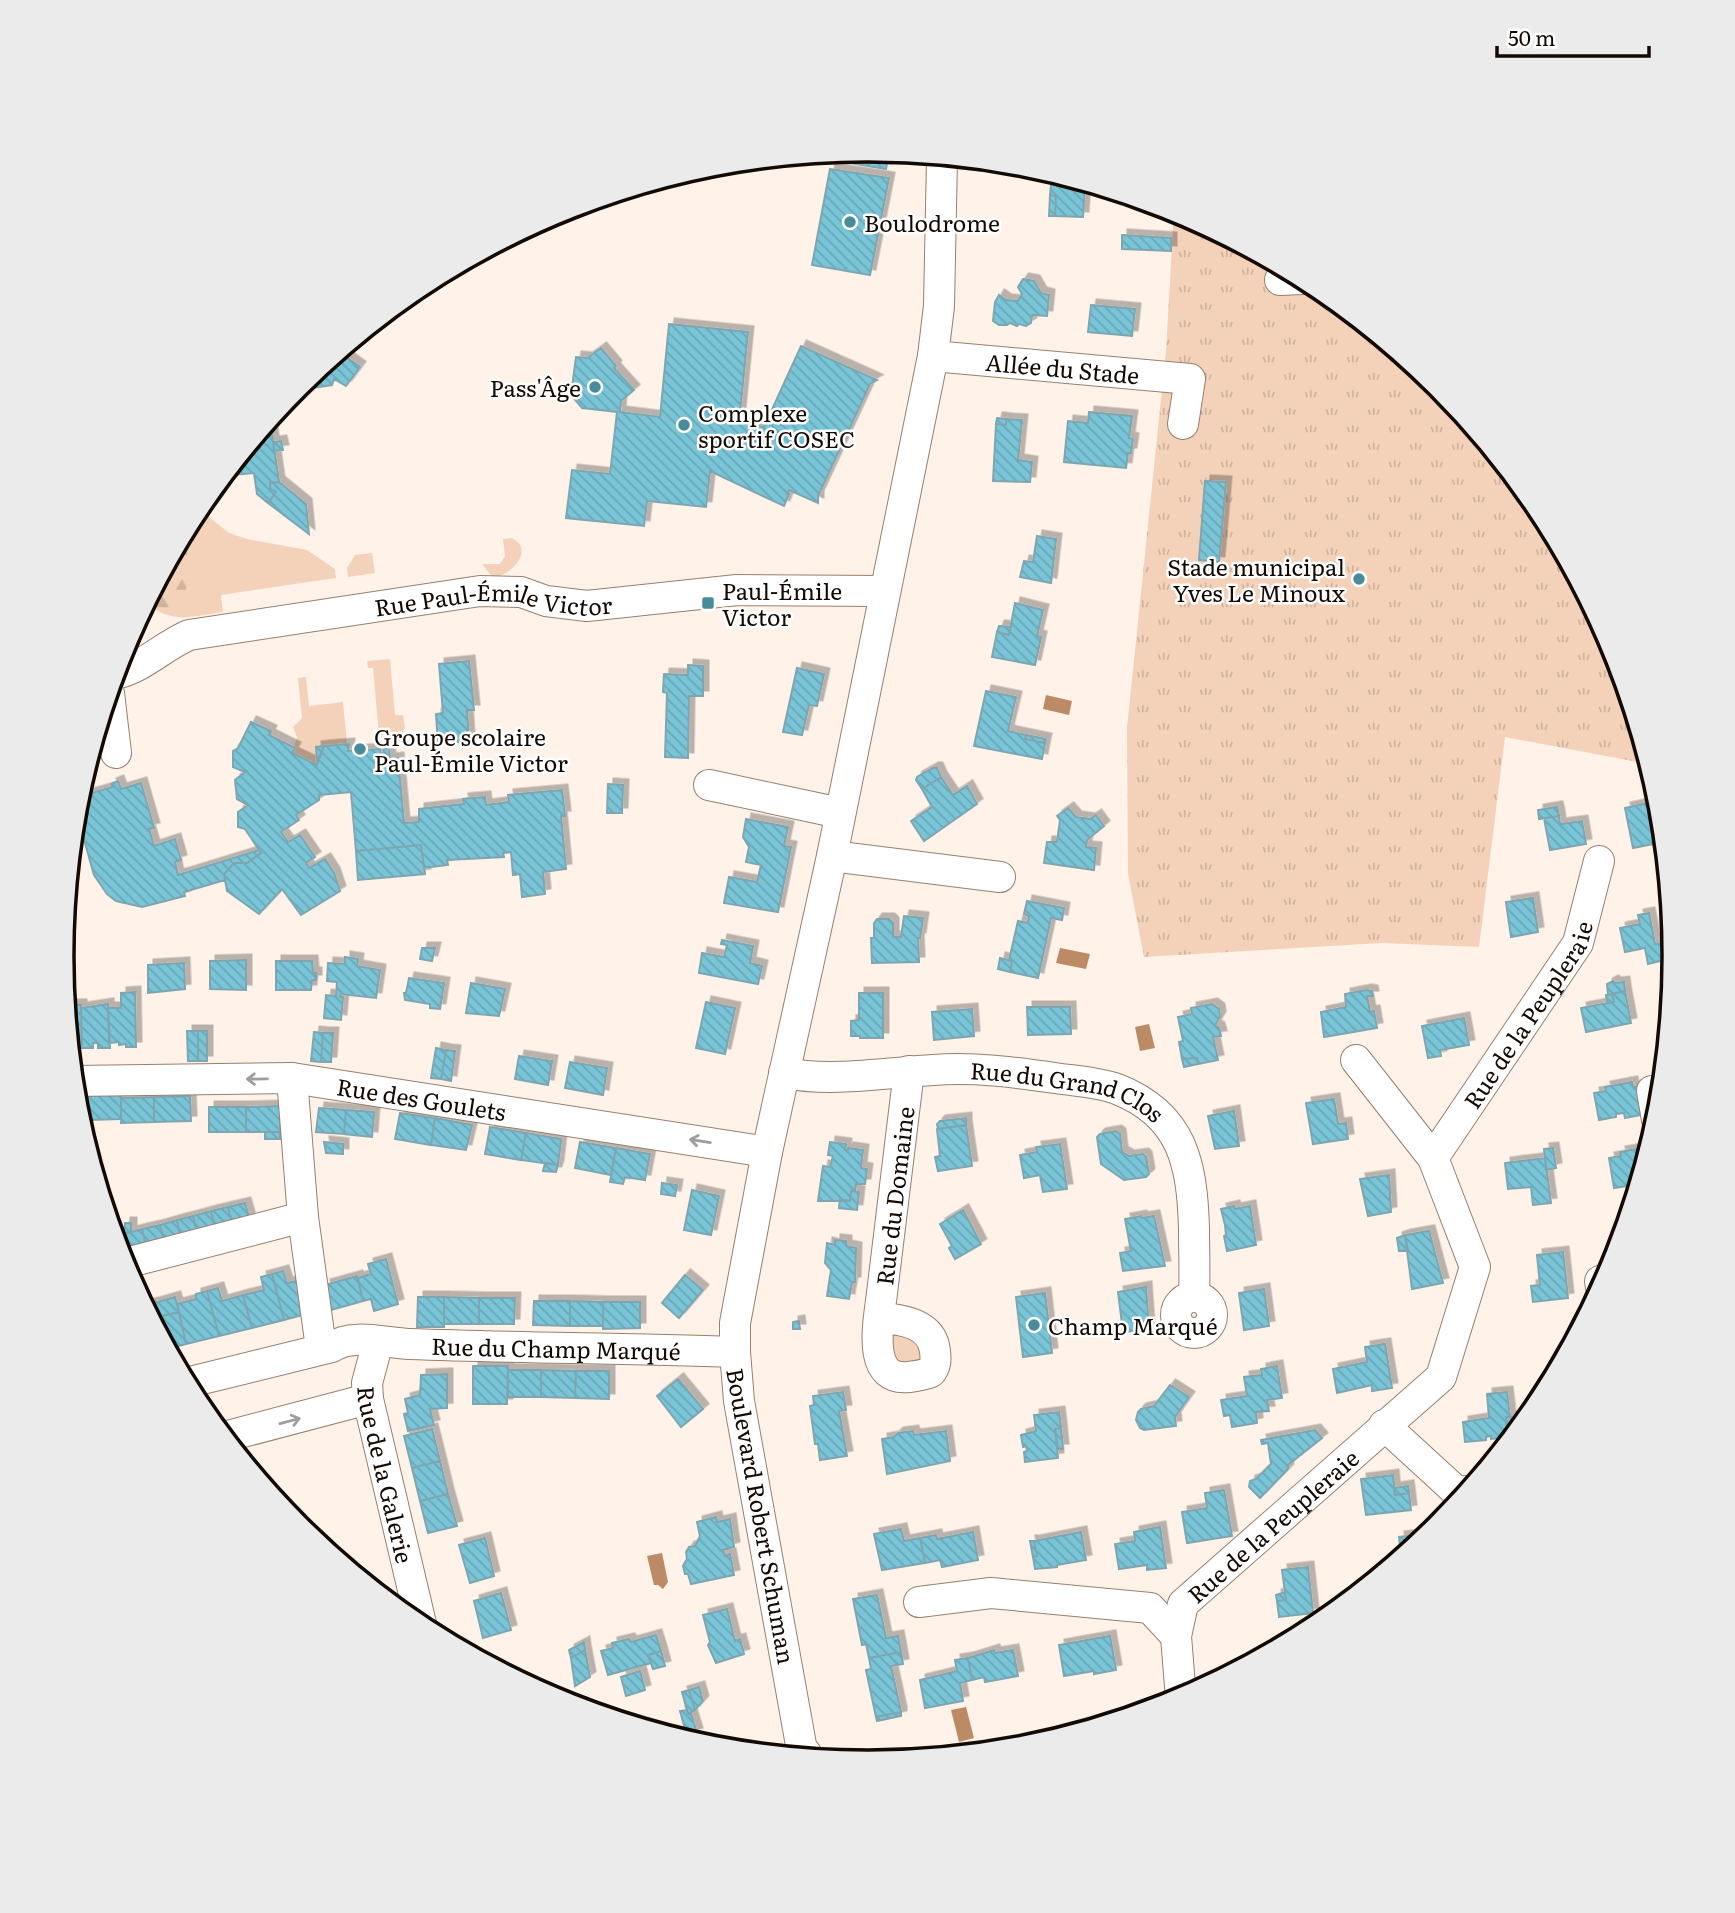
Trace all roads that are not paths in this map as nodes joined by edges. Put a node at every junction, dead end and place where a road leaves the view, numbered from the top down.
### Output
1 (942, 166) edge
2 (933, 356) junction
3 (1183, 424) dead end
4 (884, 592) junction
5 (127, 671) edge
6 (112, 715) edge
7 (116, 752) dead end
8 (709, 785) dead end
9 (840, 813) junction
10 (832, 856) junction
11 (1599, 861) dead end
12 (1000, 877) dead end
13 (1356, 1060) dead end
14 (909, 1071) junction
15 (784, 1073) junction
16 (292, 1078) junction
17 (84, 1081) edge
18 (767, 1152) junction
19 (1433, 1158) junction
20 (303, 1217) junction
21 (134, 1261) edge
22 (1194, 1297) dead end
23 (879, 1318) dead end
24 (326, 1348) junction
25 (735, 1352) junction
26 (375, 1353) junction
27 (196, 1380) edge
28 (368, 1399) junction
29 (1384, 1425) junction
30 (234, 1434) edge
31 (1455, 1490) edge
32 (919, 1602) dead end
33 (418, 1611) edge
34 (1176, 1636) junction
35 (1180, 1686) edge
36 (801, 1748) edge

1 - 2 street, Boulevard Robert Schuman
2 - 3 street, Allée du Stade
2 - 4 street, Boulevard Robert Schuman
4 - 5 street, Rue Paul-Émile Victor
4 - 9 street, Boulevard Robert Schuman
6 - 7 street
8 - 9 street
9 - 10 street, Boulevard Robert Schuman
10 - 12 street
10 - 15 street, Boulevard Robert Schuman
11 - 19 street, Rue de la Peupleraie
13 - 19 street, Rue de la Peupleraie
14 - 15 street, Rue du Grand Clos
14 - 22 street, Rue du Grand Clos
14 - 23 street, Rue du Domaine
15 - 18 street, Boulevard Robert Schuman
16 -> 17 street, Rue des Goulets
18 -> 16 street, Rue des Goulets
16 - 20 street
18 - 25 street, Boulevard Robert Schuman
19 - 29 street, Rue de la Peupleraie
20 - 21 street
20 - 24 street
24 - 26 street, Rue du Champ Marqué
24 - 27 street, Rue du Champ Marqué
25 - 26 street, Rue du Champ Marqué
25 - 36 street, Boulevard Robert Schuman
26 - 28 street, Rue de la Galerie
30 -> 28 street
28 - 33 street, Rue de la Galerie
29 - 31 street
29 - 34 street, Rue de la Peupleraie
32 - 34 street
34 - 35 street, Rue de la Peupleraie

